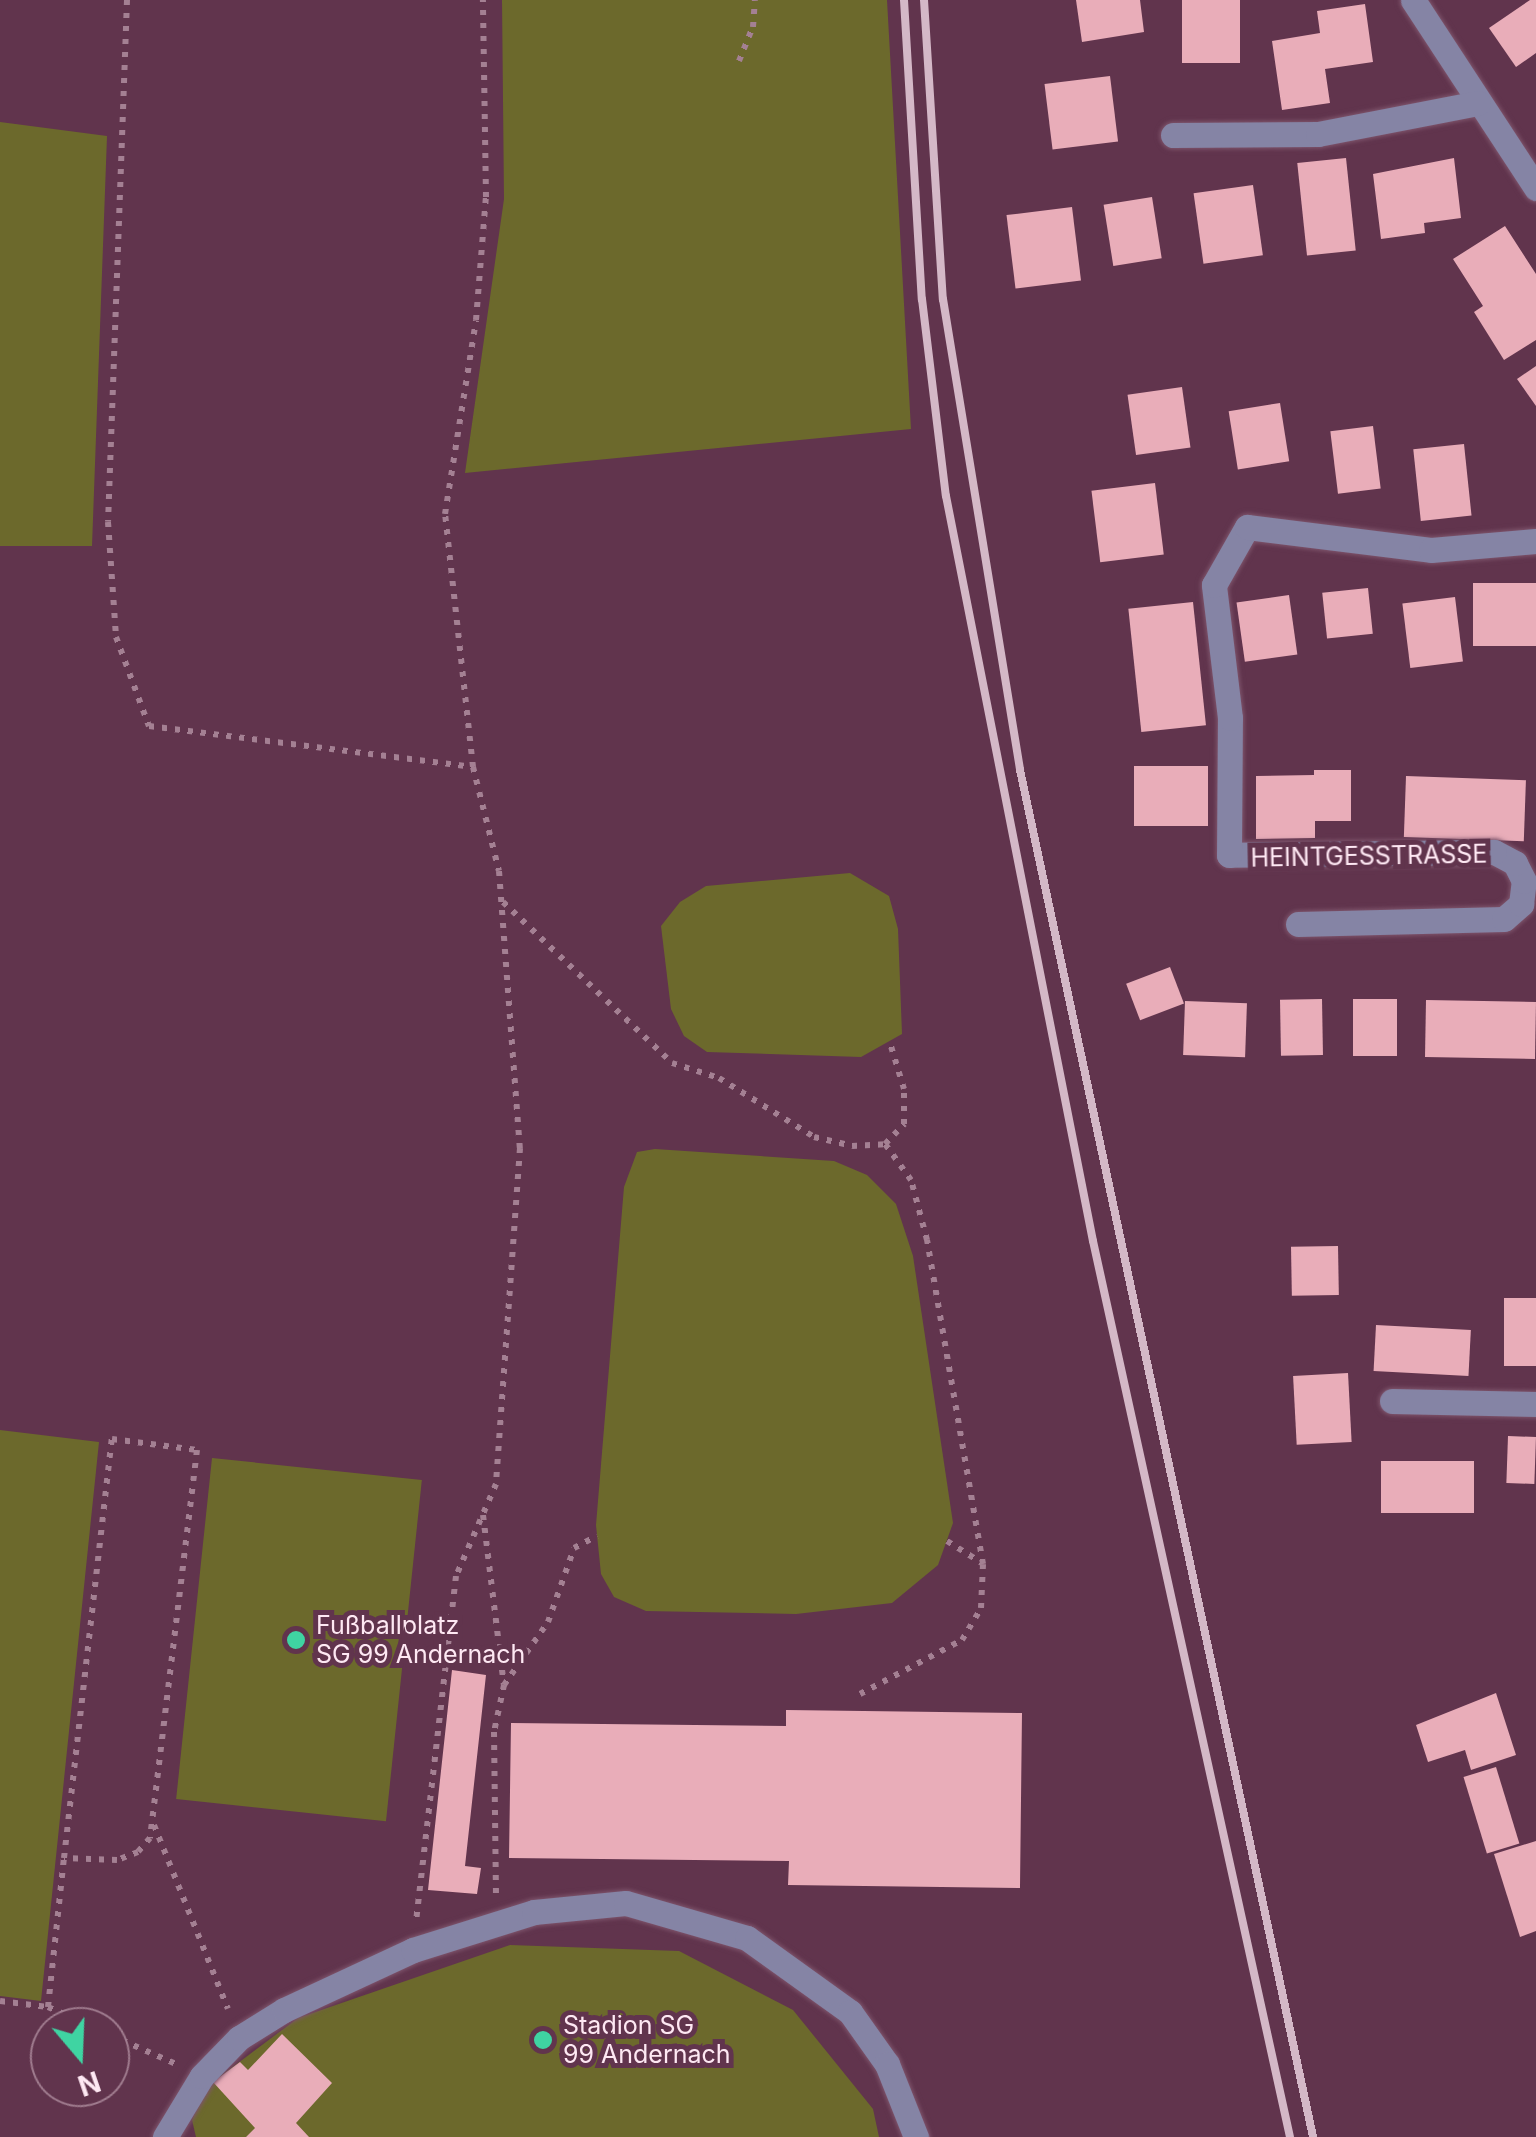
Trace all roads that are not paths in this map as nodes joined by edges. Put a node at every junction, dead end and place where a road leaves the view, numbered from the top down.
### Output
1 (1414, 0) edge
2 (1478, 103) junction
3 (1172, 135) dead end
4 (1536, 188) edge
5 (1536, 541) edge
6 (1530, 891) edge
7 (1298, 924) dead end
8 (1392, 1401) dead end
9 (1536, 1404) edge
10 (165, 2137) edge
11 (916, 2137) edge

1 - 2 street
2 - 3 street
2 - 4 street
5 - 6 street, HEINTGESSTRASSE
6 - 7 street, HEINTGESSTRASSE
8 - 9 street
10 - 11 street

